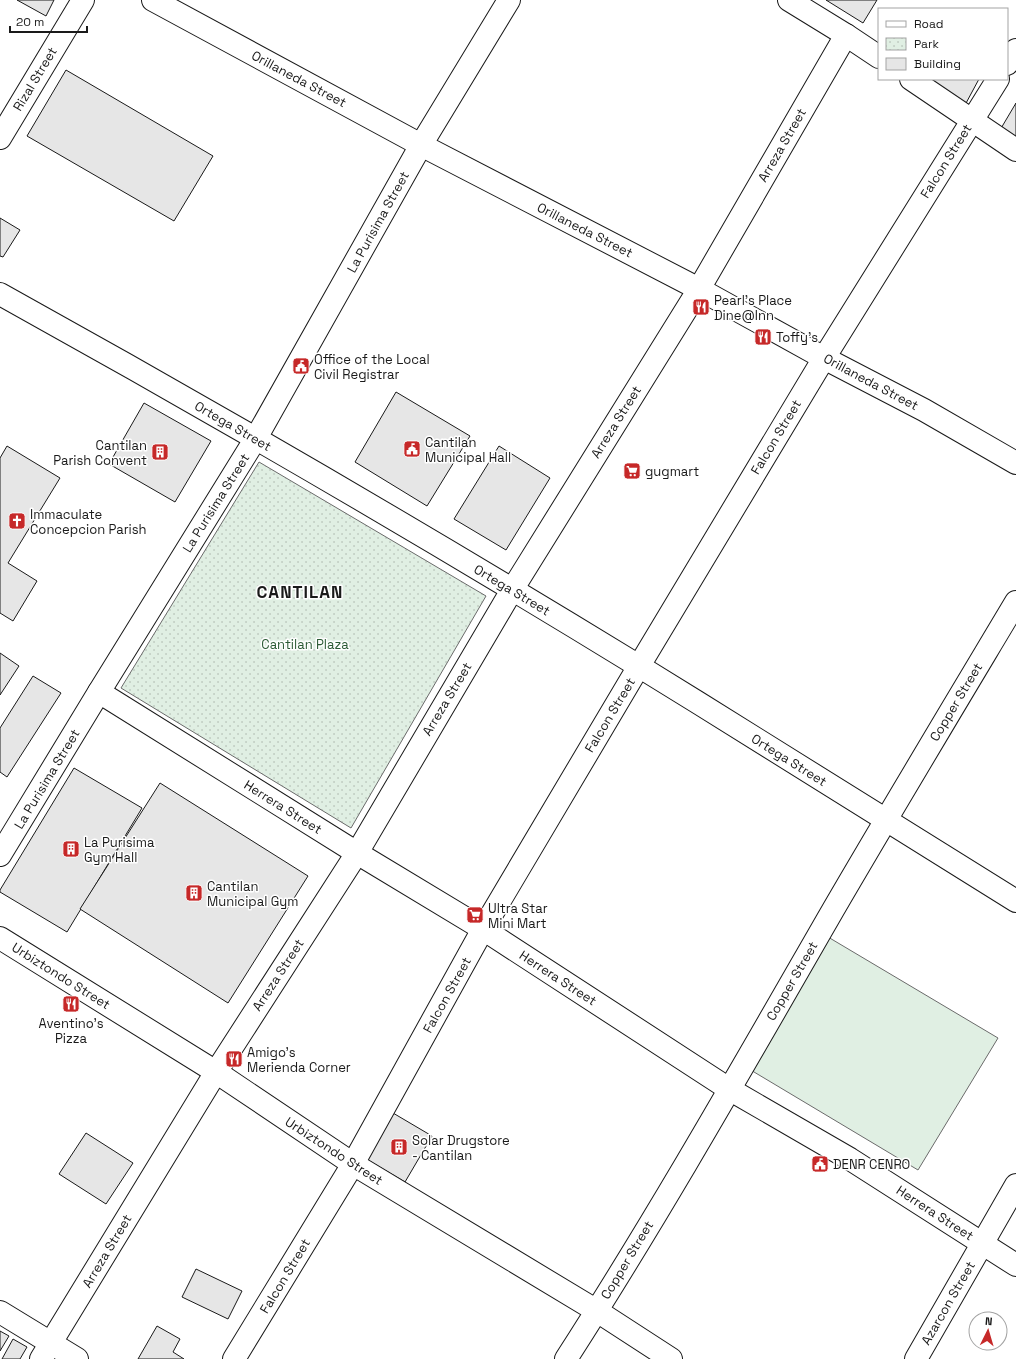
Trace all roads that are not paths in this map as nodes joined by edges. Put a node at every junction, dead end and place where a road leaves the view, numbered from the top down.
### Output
1 (83, 0) edge
2 (153, 0) edge
3 (509, 0) edge
4 (788, 0) edge
5 (846, 35) junction
6 (1016, 50) edge
7 (878, 56) edge
8 (1008, 62) edge
9 (912, 80) edge
10 (997, 80) edge
11 (971, 120) junction
12 (0, 138) edge
13 (421, 145) junction
14 (1016, 150) edge
15 (699, 289) junction
16 (0, 294) edge
17 (824, 358) junction
18 (256, 438) junction
19 (1016, 463) edge
20 (512, 590) junction
21 (1016, 602) edge
22 (639, 666) junction
23 (99, 692) junction
24 (885, 820) junction
25 (356, 853) junction
26 (0, 855) edge
27 (1016, 901) edge
28 (483, 929) junction
29 (0, 938) edge
30 (216, 1072) junction
31 (729, 1089) junction
32 (352, 1164) junction
33 (1016, 1185) edge
34 (982, 1243) junction
35 (1016, 1265) edge
36 (597, 1311) junction
37 (0, 1312) edge
38 (45, 1351) edge
39 (77, 1359) edge
40 (234, 1359) edge
41 (566, 1359) edge
42 (671, 1359) edge
43 (916, 1359) edge

1 - 12 street, Rizal Street
2 - 13 street, Orillaneda Street
3 - 13 street, La Purisima Street
4 - 5 street
5 - 7 street
5 - 15 street, Arreza Street
6 - 8 street
9 - 11 street
10 - 11 street, Falcon Street
11 - 14 street
11 - 17 street, Falcon Street
13 - 15 street, Orillaneda Street
13 - 18 street, La Purisima Street
15 - 17 street, Orillaneda Street
15 - 20 street, Arreza Street
16 - 18 street, Ortega Street
17 - 19 street, Orillaneda Street
17 - 22 street, Falcon Street
18 - 20 street, Ortega Street
18 - 23 street, La Purisima Street
20 - 22 street, Ortega Street
20 - 25 street, Arreza Street
21 - 24 street, Copper Street
22 - 24 street, Ortega Street
22 - 28 street, Falcon Street
23 - 25 street, Herrera Street
23 - 26 street, La Purisima Street
24 - 27 street, Ortega Street
24 - 31 street, Copper Street
25 - 28 street, Herrera Street
25 - 30 street, Arreza Street
28 - 31 street, Herrera Street
28 - 32 street, Falcon Street
29 - 30 street, Urbiztondo Street
30 - 32 street, Urbiztondo Street
30 - 38 street, Arreza Street
31 - 34 street, Herrera Street
31 - 36 street, Copper Street
32 - 36 street, Urbiztondo Street
32 - 40 street, Falcon Street
33 - 34 street, Azarcon Street
34 - 35 street, Herrera Street
34 - 43 street, Azarcon Street
36 - 41 street, Copper Street
36 - 42 street, Urbiztondo Street
37 - 38 street
38 - 39 street

